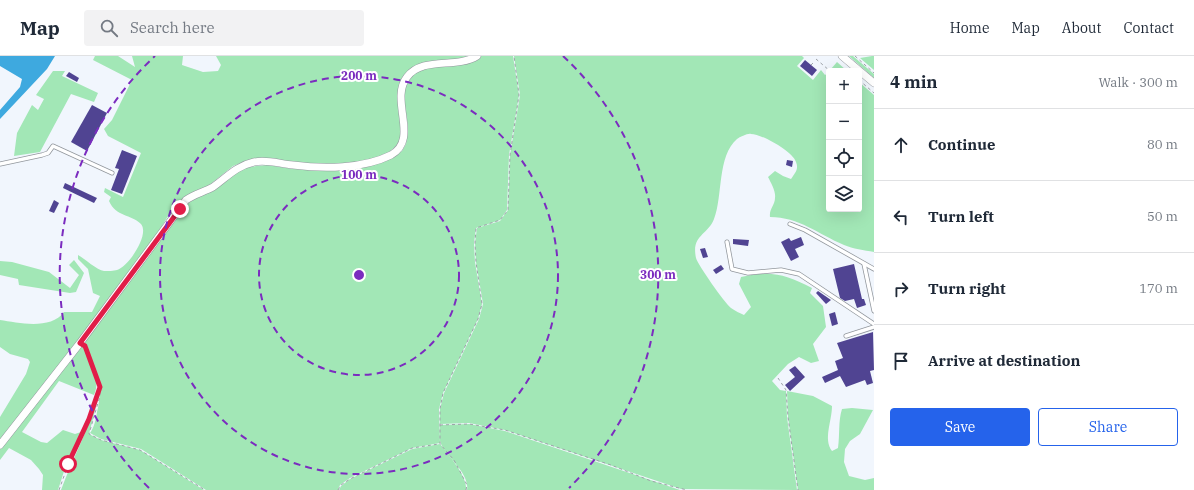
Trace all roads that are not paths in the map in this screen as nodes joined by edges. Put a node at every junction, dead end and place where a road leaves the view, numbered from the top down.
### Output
1 (477, 56) edge
2 (842, 56) edge
3 (874, 83) edge
4 (0, 164) edge
5 (112, 173) dead end
6 (790, 224) dead end
7 (727, 242) dead end
8 (864, 264) junction
9 (874, 269) edge
10 (874, 311) edge
11 (874, 325) edge
12 (846, 336) dead end
13 (0, 445) edge

1 - 13 street
2 - 3 street
4 - 5 lane
6 - 8 lane
7 - 11 lane
8 - 9 lane
8 - 10 lane
11 - 12 lane

